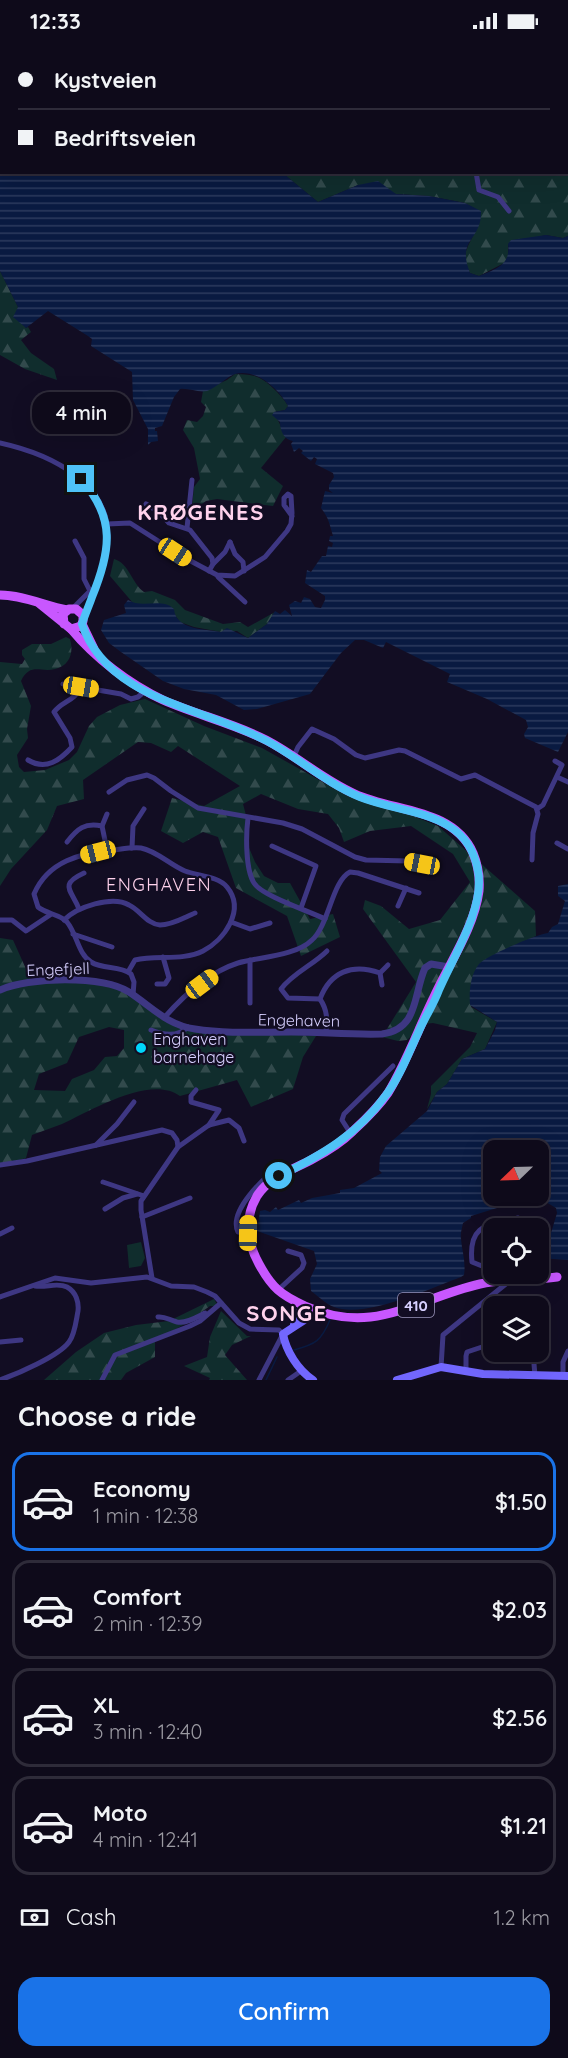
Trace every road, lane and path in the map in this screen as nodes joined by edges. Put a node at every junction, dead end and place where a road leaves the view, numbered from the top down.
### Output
1 (476, 174) edge
2 (508, 211) dead end
3 (0, 443) edge
4 (192, 480) dead end
5 (146, 504) dead end
6 (292, 516) dead end
7 (107, 524) junction
8 (187, 528) junction
9 (75, 541) dead end
10 (213, 564) junction
11 (244, 571) junction
12 (209, 572) junction
13 (100, 573) junction
14 (217, 576) junction
15 (90, 591) junction
16 (0, 596) edge
17 (245, 602) dead end
18 (40, 604) junction
19 (70, 609) junction
20 (83, 621) junction
21 (67, 626) junction
22 (97, 654) junction
23 (63, 684) dead end
24 (81, 687) junction
25 (145, 691) junction
26 (294, 756) junction
27 (28, 760) dead end
28 (555, 761) dead end
29 (557, 777) junction
30 (568, 782) edge
31 (108, 792) dead end
32 (144, 809) dead end
33 (537, 809) junction
34 (107, 814) dead end
35 (248, 818) junction
36 (102, 826) junction
37 (67, 842) dead end
38 (557, 843) dead end
39 (272, 846) dead end
40 (132, 848) junction
41 (568, 849) edge
42 (107, 850) junction
43 (532, 860) dead end
44 (435, 869) dead end
45 (84, 873) dead end
46 (406, 888) junction
47 (418, 893) dead end
48 (398, 906) dead end
49 (301, 908) junction
50 (79, 909) junction
51 (195, 913) dead end
52 (50, 915) junction
53 (325, 919) junction
54 (0, 920) edge
55 (64, 920) junction
56 (231, 922) junction
57 (270, 923) dead end
58 (73, 934) junction
59 (112, 947) dead end
60 (327, 951) dead end
61 (163, 957) junction
62 (250, 960) junction
63 (388, 965) dead end
64 (449, 967) junction
65 (128, 972) junction
66 (380, 973) junction
67 (157, 984) dead end
68 (382, 985) dead end
69 (117, 987) joint
70 (0, 990) edge
71 (133, 995) junction
72 (320, 999) junction
73 (250, 1003) dead end
74 (164, 1018) junction
75 (188, 1027) junction
76 (151, 1029) dead end
77 (326, 1033) junction
78 (396, 1069) junction
79 (196, 1090) dead end
80 (134, 1102) dead end
81 (209, 1125) junction
82 (351, 1134) junction
83 (244, 1142) dead end
84 (95, 1146) junction
85 (178, 1147) junction
86 (0, 1165) edge
87 (281, 1166) dead end
88 (103, 1182) dead end
89 (141, 1195) junction
90 (190, 1198) dead end
91 (105, 1209) dead end
92 (142, 1217) junction
93 (483, 1227) edge
94 (12, 1228) dead end
95 (248, 1233) junction
96 (0, 1234) edge
97 (288, 1251) dead end
98 (483, 1266) edge
99 (549, 1277) edge
100 (568, 1277) edge
101 (152, 1278) junction
102 (483, 1283) edge
103 (506, 1284) edge
104 (34, 1286) junction
105 (279, 1289) junction
106 (0, 1297) edge
107 (221, 1302) junction
108 (303, 1305) junction
109 (313, 1310) junction
110 (210, 1312) junction
111 (158, 1317) dead end
112 (294, 1326) junction
113 (283, 1334) junction
114 (21, 1340) dead end
115 (0, 1342) edge
116 (483, 1347) edge
117 (568, 1351) edge
118 (534, 1362) edge
119 (441, 1367) junction
120 (301, 1371) junction
121 (466, 1371) junction
122 (565, 1375) edge
123 (535, 1376) junction
124 (548, 1378) edge
125 (0, 1380) edge
126 (102, 1380) edge
127 (259, 1380) edge
128 (288, 1380) edge
129 (313, 1380) edge
130 (400, 1380) edge

1 - 2 street
3 - 7 street
4 - 8 street
5 - 8 street
6 - 11 street
7 - 12 street
7 - 13 street
8 - 10 street
9 - 15 street
10 - 11 street
10 - 12 street
11 - 14 street
12 - 14 street
13 - 15 street
13 - 20 street
14 - 17 street
15 - 19 street
16 - 18 main road
18 - 19 main road
18 - 21 main road
19 - 20 main road
19 - 21 main road
20 - 21 main road
20 - 22 main road
21 - 22 main road
22 - 25 main road
23 - 24 street
24 - 25 street
24 - 27 street
25 - 26 main road
26 - 33 street
26 - 64 main road
28 - 29 street
29 - 30 street
29 - 33 street
31 - 35 street
32 - 40 street
33 - 43 street
34 - 36 street
35 - 44 street
35 - 49 street
36 - 37 street
36 - 42 street
38 - 41 street
39 - 49 street
40 - 42 street
40 - 56 street
42 - 52 street
45 - 50 street
46 - 47 street
46 - 48 street
46 - 53 street
49 - 53 street
50 - 51 street
50 - 55 street
52 - 54 street
52 - 55 street
53 - 62 street
55 - 58 street
56 - 57 street
56 - 61 street
58 - 59 street
58 - 65 street
60 - 72 street
61 - 65 street
61 - 67 street
62 - 73 street
62 - 74 street
63 - 66 street
64 - 77 street, Engehaven
64 - 78 main road
65 - 71 street
66 - 68 street
66 - 72 street
69 - 70 street, Engefjell
69 - 71 street, Engehaven
71 - 74 street, Engehaven
72 - 77 street
74 - 75 street, Engehaven
75 - 76 street
75 - 77 street, Engehaven
78 - 82 main road
78 - 82 street
79 - 81 street
80 - 84 street
81 - 83 street
81 - 85 street
82 - 95 main road
84 - 85 street
84 - 86 street
85 - 89 street
87 - 95 street
88 - 89 street
89 - 91 street
89 - 92 street
90 - 92 street
92 - 101 street
93 - 98 street
94 - 96 street
95 - 105 main road, 410
97 - 105 street
99 - 100 main road, 410
101 - 104 street
101 - 107 street
102 - 109 main road, 410
103 - 119 street
104 - 106 street
104 - 125 street
105 - 108 main road, 410
107 - 110 street
107 - 113 street
108 - 109 main road, 410
108 - 112 main road
109 - 112 main road
110 - 111 street
110 - 126 street
112 - 113 main road
113 - 120 main road
113 - 127 street
114 - 115 street
116 - 121 street
117 - 122 street
118 - 123 street
119 - 121 main road
119 - 130 main road
120 - 128 street
120 - 129 main road
121 - 123 main road
122 - 124 main road
123 - 124 main road

